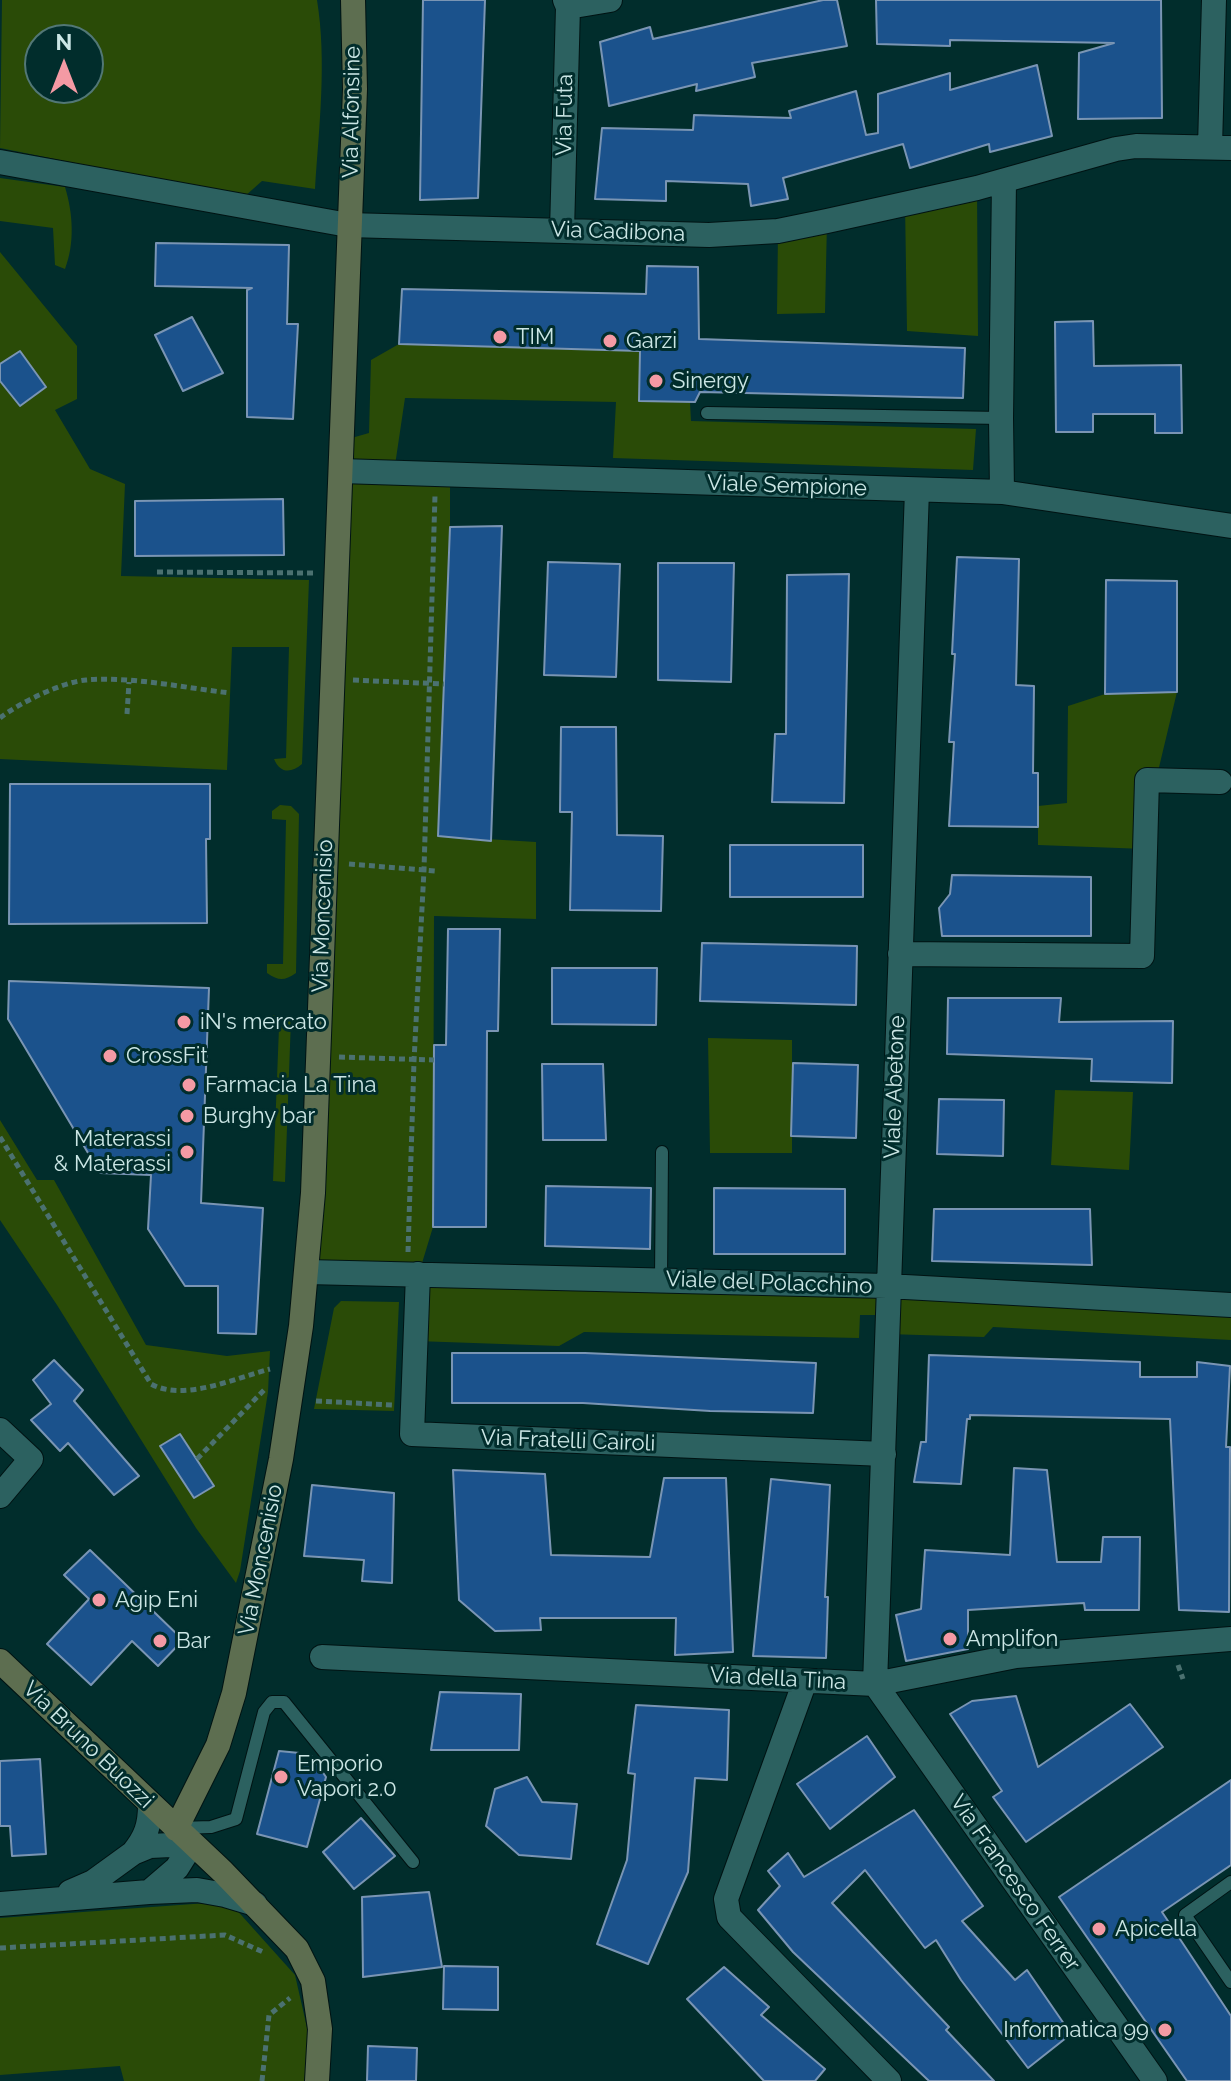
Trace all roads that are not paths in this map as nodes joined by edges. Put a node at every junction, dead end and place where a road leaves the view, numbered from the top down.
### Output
1 (353, 0) edge
2 (610, 0) edge
3 (1214, 0) edge
4 (567, 3) edge
5 (1221, 148) edge
6 (0, 162) edge
7 (1004, 181) junction
8 (348, 225) junction
9 (562, 231) junction
10 (707, 413) dead end
11 (1001, 418) junction
12 (341, 471) junction
13 (917, 490) junction
14 (1002, 492) junction
15 (1231, 526) edge
16 (1220, 782) dead end
17 (900, 954) junction
18 (662, 1152) dead end
19 (307, 1272) junction
20 (413, 1274) junction
21 (661, 1280) junction
22 (887, 1286) junction
23 (1231, 1305) edge
24 (0, 1430) edge
25 (884, 1454) junction
26 (0, 1496) edge
27 (1231, 1639) edge
28 (322, 1657) dead end
29 (0, 1661) edge
30 (805, 1681) junction
31 (875, 1684) junction
32 (150, 1805) junction
33 (184, 1836) junction
34 (133, 1853) junction
35 (413, 1862) dead end
36 (1231, 1882) edge
37 (149, 1892) junction
38 (49, 1900) junction
39 (0, 1904) edge
40 (255, 1904) junction
41 (1231, 1982) edge
42 (317, 2081) edge
43 (889, 2081) edge
44 (1155, 2081) edge

1 - 8 main road, Via Alfonsine
2 - 4 street
3 - 5 street
4 - 9 street, Via Futa
5 - 7 street, Via Cadibona
6 - 8 street, Via Cadibona
7 - 9 street, Via Cadibona
7 - 11 street
8 - 9 street, Via Cadibona
8 - 12 main road, Via Moncenisio
10 - 11 lane
11 - 14 street
12 - 13 street, Viale Sempione
12 - 19 main road, Via Moncenisio
13 - 14 street, Viale Sempione
13 - 17 street, Viale Abetone
14 - 15 street, Viale Sempione
16 - 17 street
17 - 22 street, Viale Abetone
18 - 21 lane
19 - 20 street, Viale del Polacchino
19 - 33 main road, Via Moncenisio
20 - 21 street, Viale del Polacchino
20 - 25 street, Via Fratelli Cairoli
21 - 22 street, Viale del Polacchino
22 - 23 street, Viale del Polacchino
22 - 25 street, Viale Abetone
24 - 26 street
25 - 31 street, Viale Abetone
27 - 31 street, Via della Tina
28 - 30 street, Via della Tina
29 - 32 main road, Via Bruno Buozzi
30 - 31 street, Via della Tina
30 - 43 street
31 - 44 street, Via Francesco Ferrer
32 - 33 main road, Via Bruno Buozzi
32 - 34 street
33 - 34 street
33 - 35 lane
33 - 37 street
33 - 40 main road, Via Bruno Buozzi
34 - 38 street
36 - 41 lane
37 - 38 street
37 - 40 street
38 - 39 street
40 - 42 main road, Via Bruno Buozzi

